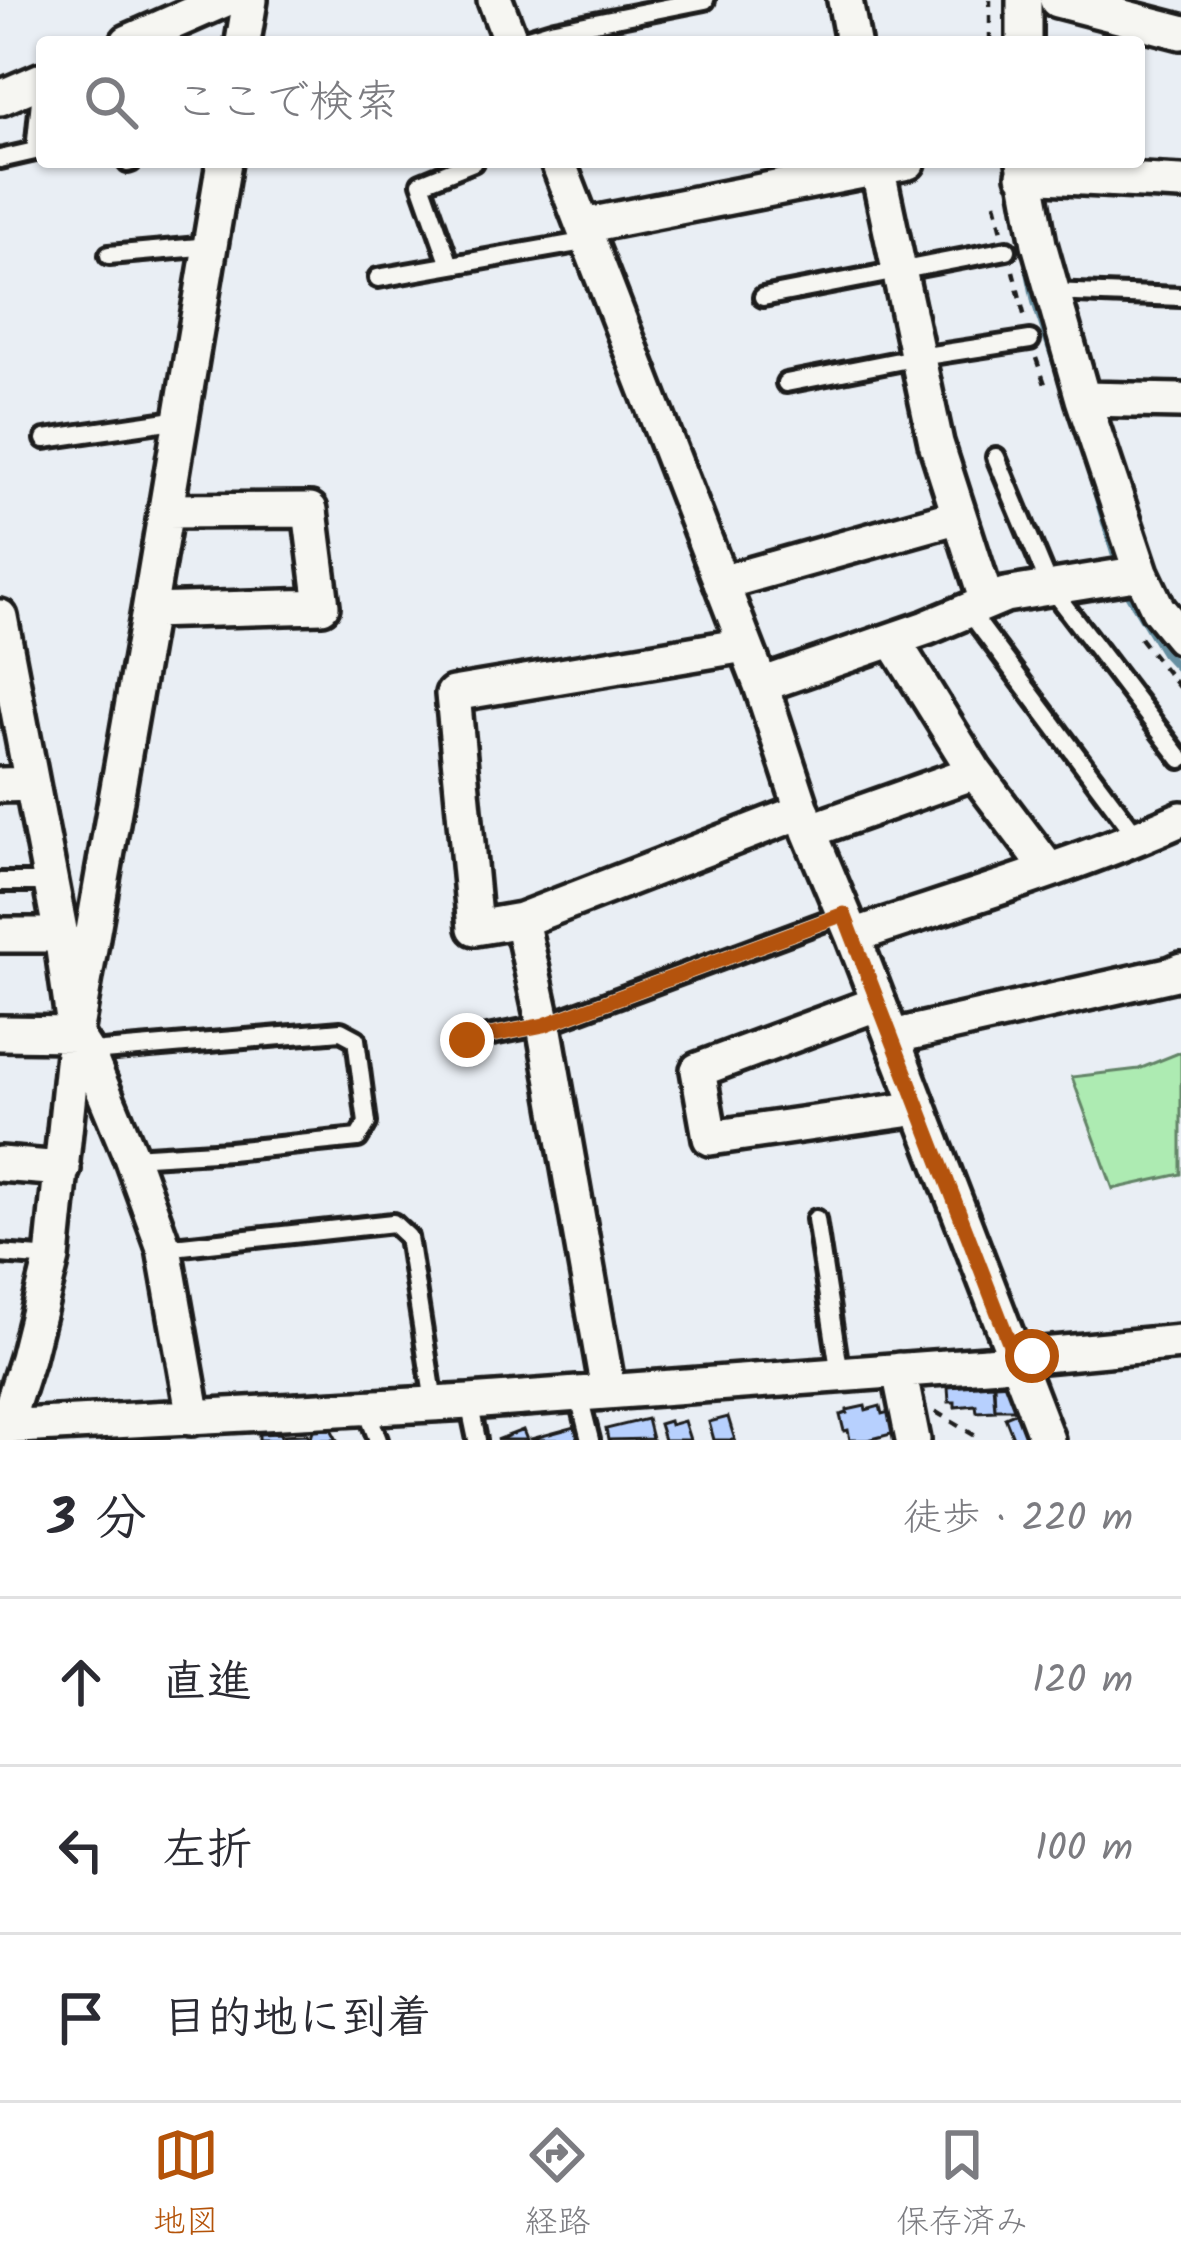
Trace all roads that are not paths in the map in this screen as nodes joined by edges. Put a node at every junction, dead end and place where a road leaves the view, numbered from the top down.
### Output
1 (224, 0) edge
2 (250, 0) edge
3 (495, 0) edge
4 (705, 0) edge
5 (845, 0) edge
6 (1024, 0) edge
7 (1057, 0) edge
8 (1181, 32) edge
9 (142, 36) edge
10 (244, 36) edge
11 (510, 36) edge
12 (534, 36) edge
13 (852, 36) edge
14 (1024, 36) edge
15 (36, 83) edge
16 (0, 98) edge
17 (36, 141) edge
18 (0, 158) edge
19 (223, 168) edge
20 (458, 168) edge
21 (560, 168) edge
22 (870, 168) edge
23 (888, 168) edge
24 (1024, 168) edge
25 (1181, 183) edge
26 (586, 234) junction
27 (210, 246) junction
28 (1007, 250) dead end
29 (109, 255) dead end
30 (450, 265) junction
31 (901, 271) junction
32 (378, 278) dead end
33 (1050, 292) junction
34 (763, 297) dead end
35 (1181, 297) edge
36 (1030, 340) dead end
37 (919, 356) junction
38 (786, 382) dead end
39 (1083, 398) junction
40 (1181, 401) edge
41 (181, 419) junction
42 (45, 439) dead end
43 (997, 457) dead end
44 (166, 511) junction
45 (959, 516) junction
46 (1156, 581) edge
47 (722, 583) junction
48 (1050, 587) junction
49 (978, 606) junction
50 (149, 611) junction
51 (1, 624) edge
52 (1181, 637) edge
53 (892, 640) junction
54 (745, 645) junction
55 (761, 685) junction
56 (1181, 759) edge
57 (976, 772) junction
58 (16, 784) edge
59 (1181, 819) edge
60 (806, 821) junction
61 (1138, 838) junction
62 (1049, 871) junction
63 (0, 882) edge
64 (51, 882) junction
65 (520, 920) junction
66 (849, 925) junction
67 (0, 935) edge
68 (61, 935) junction
69 (1181, 970) edge
70 (879, 1003) junction
71 (544, 1025) junction
72 (0, 1033) edge
73 (892, 1037) junction
74 (467, 1040) dead end
75 (82, 1045) junction
76 (919, 1108) junction
77 (131, 1156) junction
78 (0, 1164) edge
79 (63, 1169) junction
80 (816, 1219) dead end
81 (164, 1248) junction
82 (0, 1254) edge
83 (52, 1258) junction
84 (1181, 1342) edge
85 (1016, 1360) junction
86 (840, 1375) junction
87 (901, 1384) junction
88 (593, 1391) junction
89 (434, 1402) junction
90 (469, 1402) junction
91 (366, 1408) junction
92 (172, 1426) edge
93 (1, 1427) edge
94 (378, 1440) edge
95 (477, 1440) edge
96 (590, 1440) edge
97 (914, 1440) edge
98 (1046, 1440) edge

1 - 9 street
2 - 10 street
3 - 11 street
4 - 12 lane
5 - 13 street
6 - 14 street
7 - 8 street
15 - 16 street
17 - 18 lane
19 - 27 street
20 - 30 lane
21 - 26 street
22 - 26 street
23 - 31 street
24 - 25 street
24 - 33 street
26 - 30 lane
26 - 47 street
27 - 29 lane
27 - 41 street
28 - 31 lane
30 - 32 lane
31 - 34 lane
31 - 37 street
33 - 35 lane
33 - 39 street
36 - 37 lane
37 - 38 lane
37 - 45 street
39 - 40 street
39 - 46 street
41 - 42 lane
41 - 44 street
43 - 48 lane
44 - 50 street
44 - 50 street
45 - 47 street
45 - 49 street
46 - 48 street
46 - 52 street
47 - 54 street
48 - 49 street
48 - 56 lane
49 - 53 street
49 - 61 lane
50 - 75 street
51 - 58 street
53 - 55 street
53 - 57 street
54 - 55 street
54 - 65 street
55 - 60 street
57 - 60 street
57 - 62 street
58 - 64 street
59 - 61 street
60 - 65 street
60 - 66 street
61 - 62 street
62 - 66 street
63 - 64 lane
64 - 68 street
65 - 71 street
66 - 70 street
66 - 71 lane
67 - 68 street
68 - 75 street
69 - 73 street
70 - 73 street
70 - 76 street
71 - 74 lane
71 - 88 street
72 - 75 street
73 - 76 street
75 - 77 street
75 - 77 lane
75 - 79 street
76 - 85 street
77 - 81 street
78 - 79 street
79 - 83 street
80 - 86 lane
81 - 89 lane
81 - 92 street
82 - 83 lane
83 - 93 street
84 - 85 street
85 - 87 street
85 - 98 street
86 - 87 street
86 - 88 street
87 - 97 street
88 - 90 street
88 - 96 lane
89 - 90 street
89 - 91 street
90 - 95 lane
91 - 92 street
91 - 94 lane
92 - 93 street

